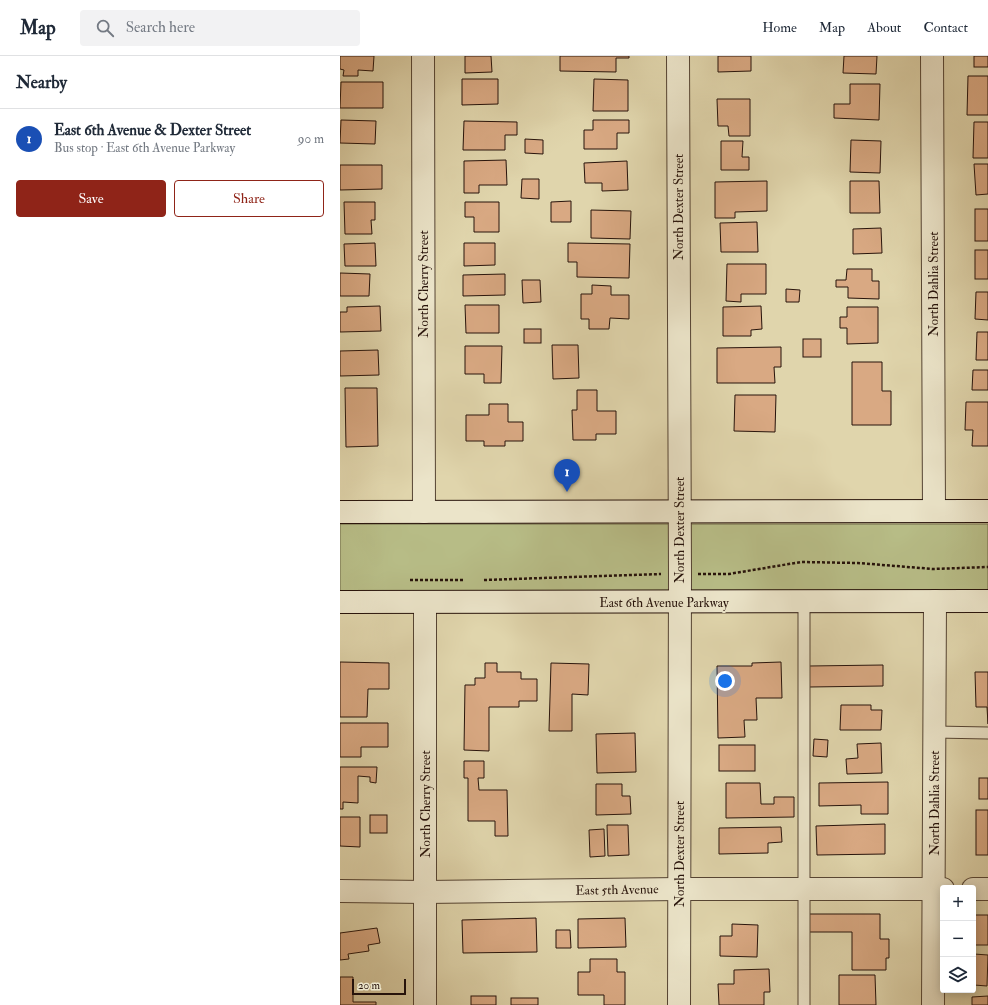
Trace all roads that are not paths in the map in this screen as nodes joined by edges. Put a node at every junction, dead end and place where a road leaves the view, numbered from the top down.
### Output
1 (423, 56) edge
2 (678, 56) edge
3 (932, 56) edge
4 (679, 511) junction
5 (934, 511) junction
6 (988, 511) edge
7 (340, 512) edge
8 (424, 512) junction
9 (935, 601) junction
10 (988, 601) edge
11 (340, 602) edge
12 (425, 602) junction
13 (680, 602) junction
14 (804, 602) junction
15 (935, 732) junction
16 (988, 733) edge
17 (679, 888) junction
18 (805, 888) junction
19 (938, 888) edge
20 (976, 888) edge
21 (988, 888) edge
22 (340, 891) edge
23 (425, 892) junction
24 (425, 1005) edge
25 (679, 1005) edge
26 (804, 1005) edge
27 (933, 1005) edge

1 - 8 street, North Cherry Street
2 - 4 street, North Dexter Street
3 - 5 street, North Dahlia Street
4 - 5 street
4 - 8 street
4 - 13 street, North Dexter Street
5 - 6 street
7 - 8 street
9 - 10 street, East 6th Avenue Parkway
9 - 14 street, East 6th Avenue Parkway
9 - 15 street, North Dahlia Street
11 - 12 street, East 6th Avenue Parkway
12 - 13 street, East 6th Avenue Parkway
12 - 23 street, North Cherry Street
13 - 14 street, East 6th Avenue Parkway
13 - 17 street, North Dexter Street
14 - 18 lane
15 - 16 lane
15 - 19 street, North Dahlia Street
17 - 18 street, East 5th Avenue
17 - 23 street, East 5th Avenue
17 - 25 street, North Dexter Street
18 - 19 street, East 5th Avenue
18 - 26 lane
19 - 27 street, North Dahlia Street
20 - 21 street
22 - 23 street, East 5th Avenue
23 - 24 street, North Cherry Street

